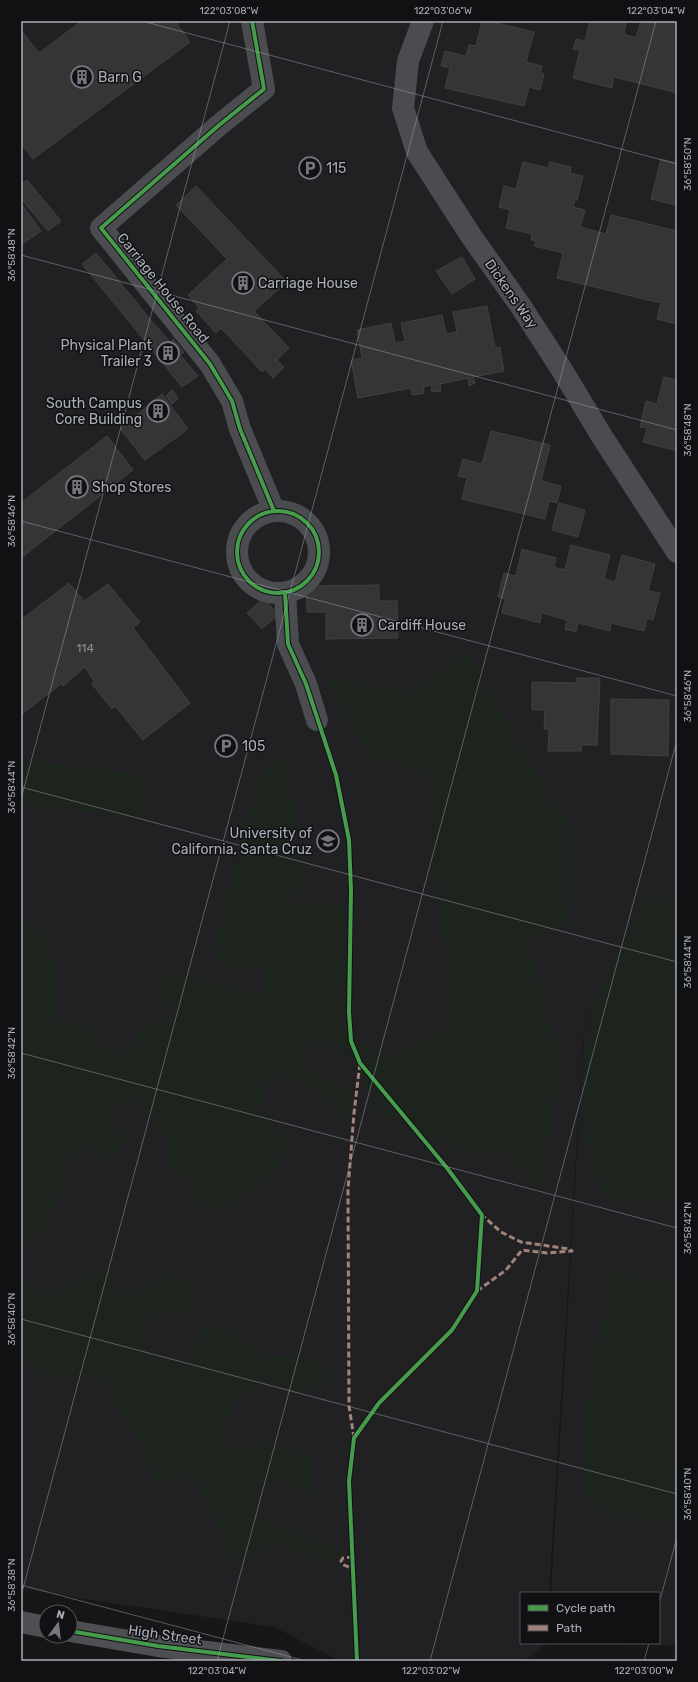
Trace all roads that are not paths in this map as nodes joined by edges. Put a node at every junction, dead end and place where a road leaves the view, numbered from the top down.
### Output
1 (252, 21) edge
2 (423, 21) edge
3 (274, 511) junction
4 (677, 552) edge
5 (285, 593) junction
6 (317, 720) dead end
7 (21, 1622) edge
8 (38, 1625) edge
9 (78, 1632) edge
10 (281, 1661) edge

1 - 3 street, Carriage House Road
2 - 4 street, Dickens Way
3 - 5 street
3 - 5 street
5 - 6 street
7 - 8 main road
9 - 10 main road, High Street

